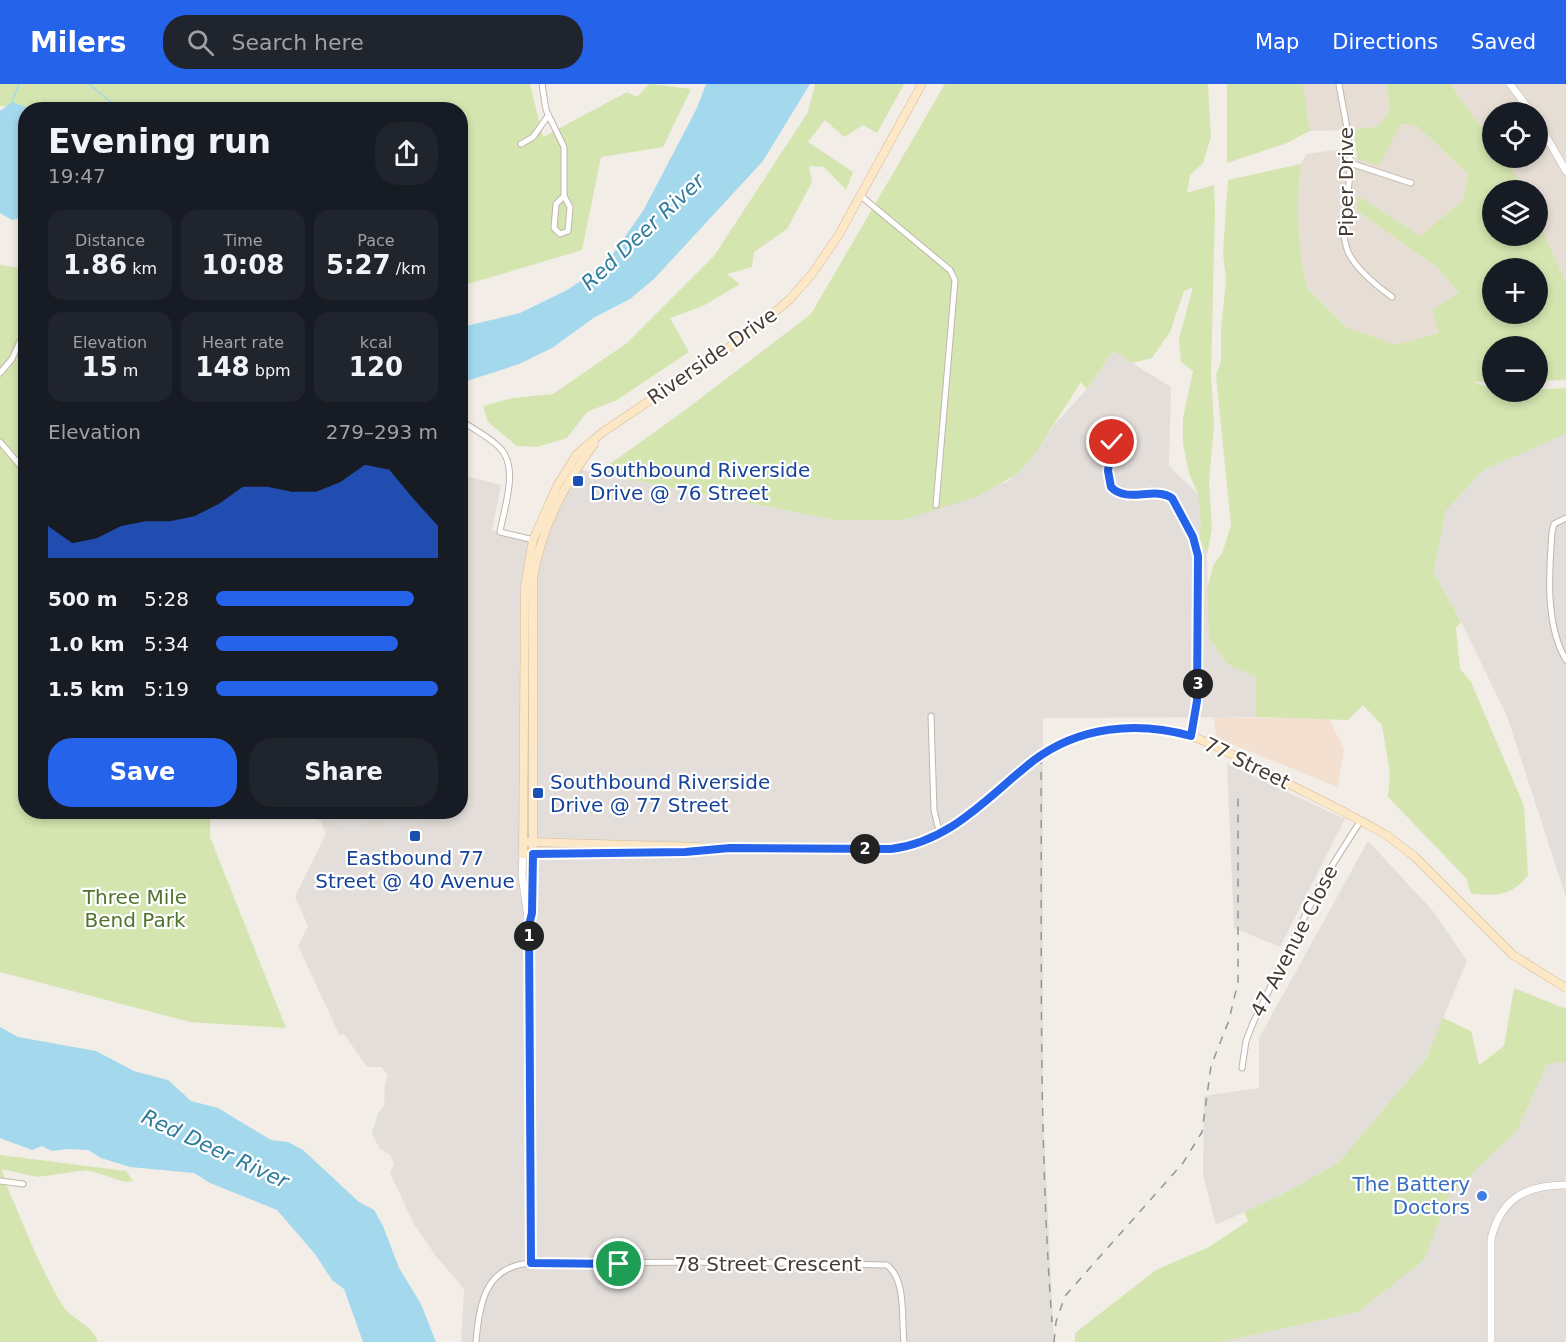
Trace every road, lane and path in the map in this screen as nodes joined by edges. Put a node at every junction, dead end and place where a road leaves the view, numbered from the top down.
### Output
1 (542, 84) edge
2 (922, 84) edge
3 (1339, 84) edge
4 (1510, 84) edge
5 (1524, 102) edge
6 (549, 117) junction
7 (1548, 140) edge
8 (521, 144) dead end
9 (1350, 163) junction
10 (1566, 171) edge
11 (1411, 183) dead end
12 (564, 196) junction
13 (861, 196) junction
14 (1392, 297) dead end
15 (18, 345) edge
16 (0, 373) edge
17 (468, 425) edge
18 (1115, 433) dead end
19 (0, 442) edge
20 (18, 464) edge
21 (936, 505) dead end
22 (1566, 518) edge
23 (537, 541) junction
24 (1566, 660) edge
25 (931, 716) dead end
26 (1191, 736) junction
27 (1361, 820) junction
28 (940, 835) junction
29 (524, 842) junction
30 (533, 842) junction
31 (716, 849) junction
32 (523, 854) junction
33 (533, 854) junction
34 (529, 925) junction
35 (1566, 988) edge
36 (1242, 1068) dead end
37 (0, 1181) edge
38 (23, 1184) dead end
39 (1566, 1185) edge
40 (531, 1263) junction
41 (476, 1342) edge
42 (904, 1342) edge
43 (1491, 1342) edge

1 - 6 street
2 - 13 main road, Riverside Drive
3 - 9 street, Piper Drive
4 - 5 street
6 - 8 street
6 - 12 street
7 - 10 street
9 - 11 street
9 - 14 street, Piper Drive
12 - 12 street
13 - 21 street
13 - 23 main road, Riverside Drive
15 - 16 street
17 - 23 street
18 - 26 street
19 - 20 street
22 - 24 street
23 - 29 main road, Riverside Drive
23 - 30 main road, Riverside Drive
25 - 28 street
26 - 27 main road, 77 Street
26 - 28 main road, 77 Street
27 - 35 main road, 77 Street
27 - 36 street, 47 Avenue Close
28 - 31 main road, 77 Street
29 - 30 main road, 77 Street
29 - 32 main road, Riverside Drive
30 - 31 main road, 77 Street
30 - 33 main road, Riverside Drive
31 - 33 main road, 77 Street
32 - 33 main road, 77 Street
32 - 34 street
33 - 34 street
34 - 40 street
37 - 38 street
39 - 43 street
40 - 41 street
40 - 42 street, 78 Street Crescent

